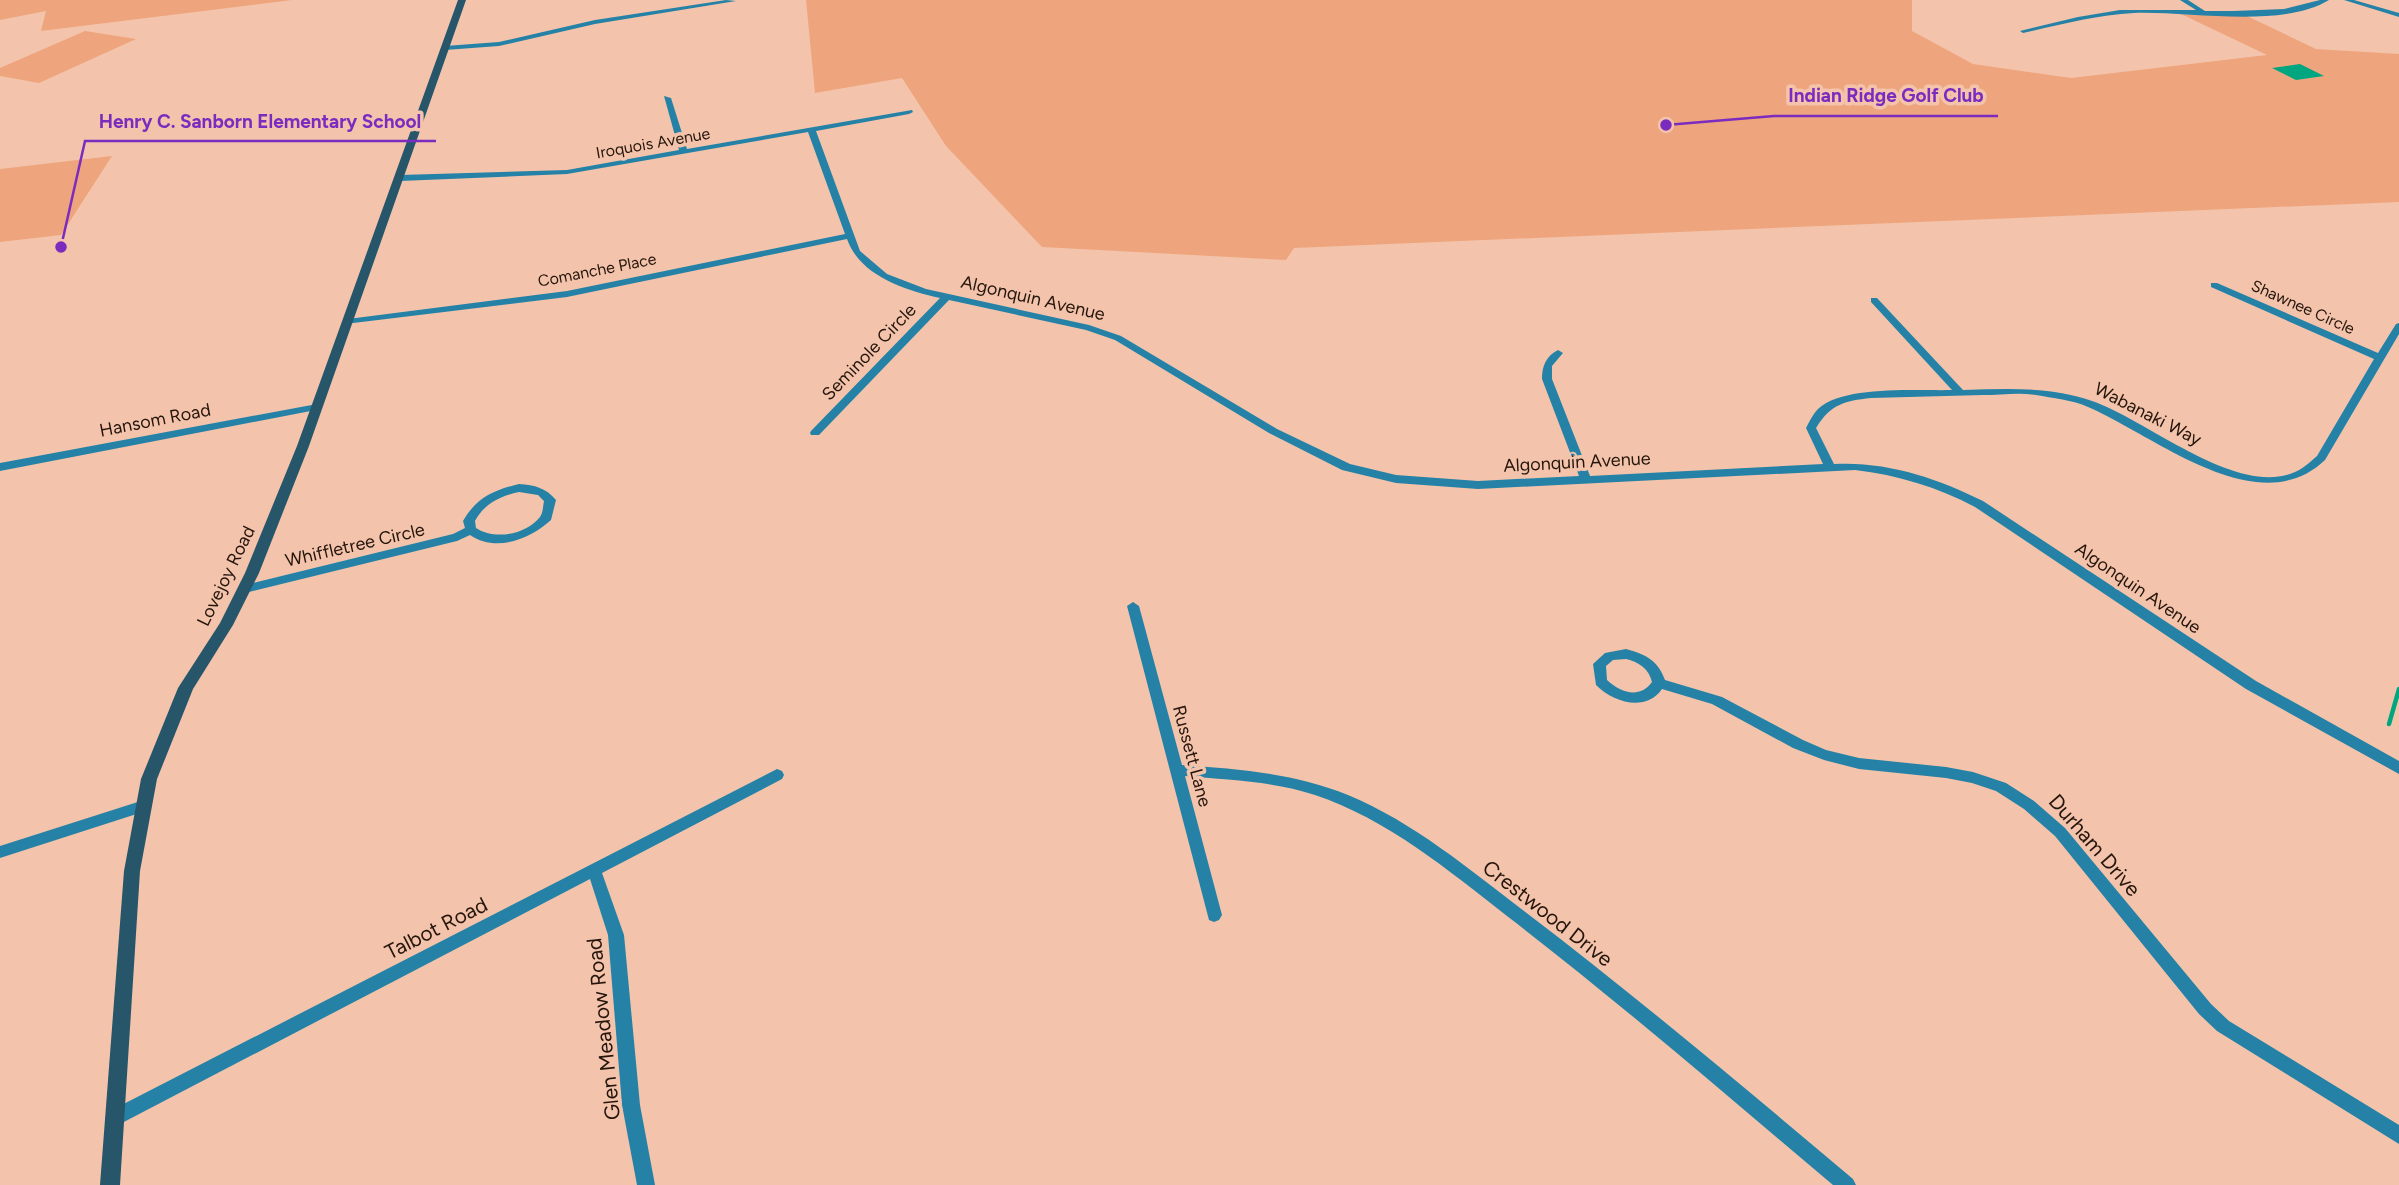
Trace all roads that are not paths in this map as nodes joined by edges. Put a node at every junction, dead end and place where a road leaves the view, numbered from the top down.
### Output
1 (462, 0) edge
2 (2183, 0) edge
3 (2326, 0) edge
4 (2347, 0) edge
5 (733, 1) edge
6 (2203, 12) junction
7 (2399, 15) edge
8 (2023, 31) dead end
9 (445, 48) junction
10 (667, 98) dead end
11 (909, 112) dead end
12 (811, 130) junction
13 (684, 153) junction
14 (400, 178) junction
15 (850, 236) junction
16 (2214, 285) dead end
17 (947, 296) junction
18 (1874, 300) dead end
19 (348, 322) junction
20 (2399, 326) edge
21 (1558, 353) dead end
22 (2378, 358) junction
23 (1960, 392) junction
24 (317, 407) junction
25 (816, 433) dead end
26 (0, 467) edge
27 (1830, 467) junction
28 (1586, 480) junction
29 (471, 530) junction
30 (245, 589) junction
31 (1133, 606) dead end
32 (1658, 683) junction
33 (2399, 768) edge
34 (1176, 770) junction
35 (777, 775) dead end
36 (144, 806) junction
37 (0, 852) edge
38 (594, 870) junction
39 (1214, 915) dead end
40 (114, 1118) junction
41 (2399, 1135) edge
42 (110, 1185) edge
43 (646, 1185) edge
44 (1847, 1185) edge

1 - 9 main road, Lovejoy Road
2 - 6 street
3 - 6 street
4 - 7 street
5 - 9 street
6 - 8 street
9 - 14 main road, Lovejoy Road
10 - 13 street
11 - 12 street, Iroquois Avenue
12 - 13 street, Iroquois Avenue
12 - 15 street, Algonquin Avenue
13 - 14 street, Iroquois Avenue
14 - 19 main road, Lovejoy Road
15 - 17 street, Algonquin Avenue
15 - 19 street, Comanche Place
16 - 22 street, Shawnee Circle
17 - 25 street, Seminole Circle
17 - 28 street, Algonquin Avenue
18 - 23 street
19 - 24 main road, Lovejoy Road
20 - 22 street, Wabanaki Way
21 - 28 street
22 - 23 street, Wabanaki Way
23 - 27 street, Wabanaki Way
24 - 26 street, Hansom Road
24 - 30 main road, Lovejoy Road
27 - 28 street, Algonquin Avenue
27 - 33 street, Algonquin Avenue
29 - 29 street
29 - 30 street, Whiffletree Circle
30 - 36 main road, Lovejoy Road
31 - 34 street, Russett Lane
32 - 32 street
32 - 41 street, Durham Drive
34 - 39 street, Russett Lane
34 - 44 street, Crestwood Drive
35 - 38 street, Talbot Road
36 - 37 street
36 - 40 main road, Lovejoy Road
38 - 40 street, Talbot Road
38 - 43 street, Glen Meadow Road
40 - 42 main road, Lovejoy Road

